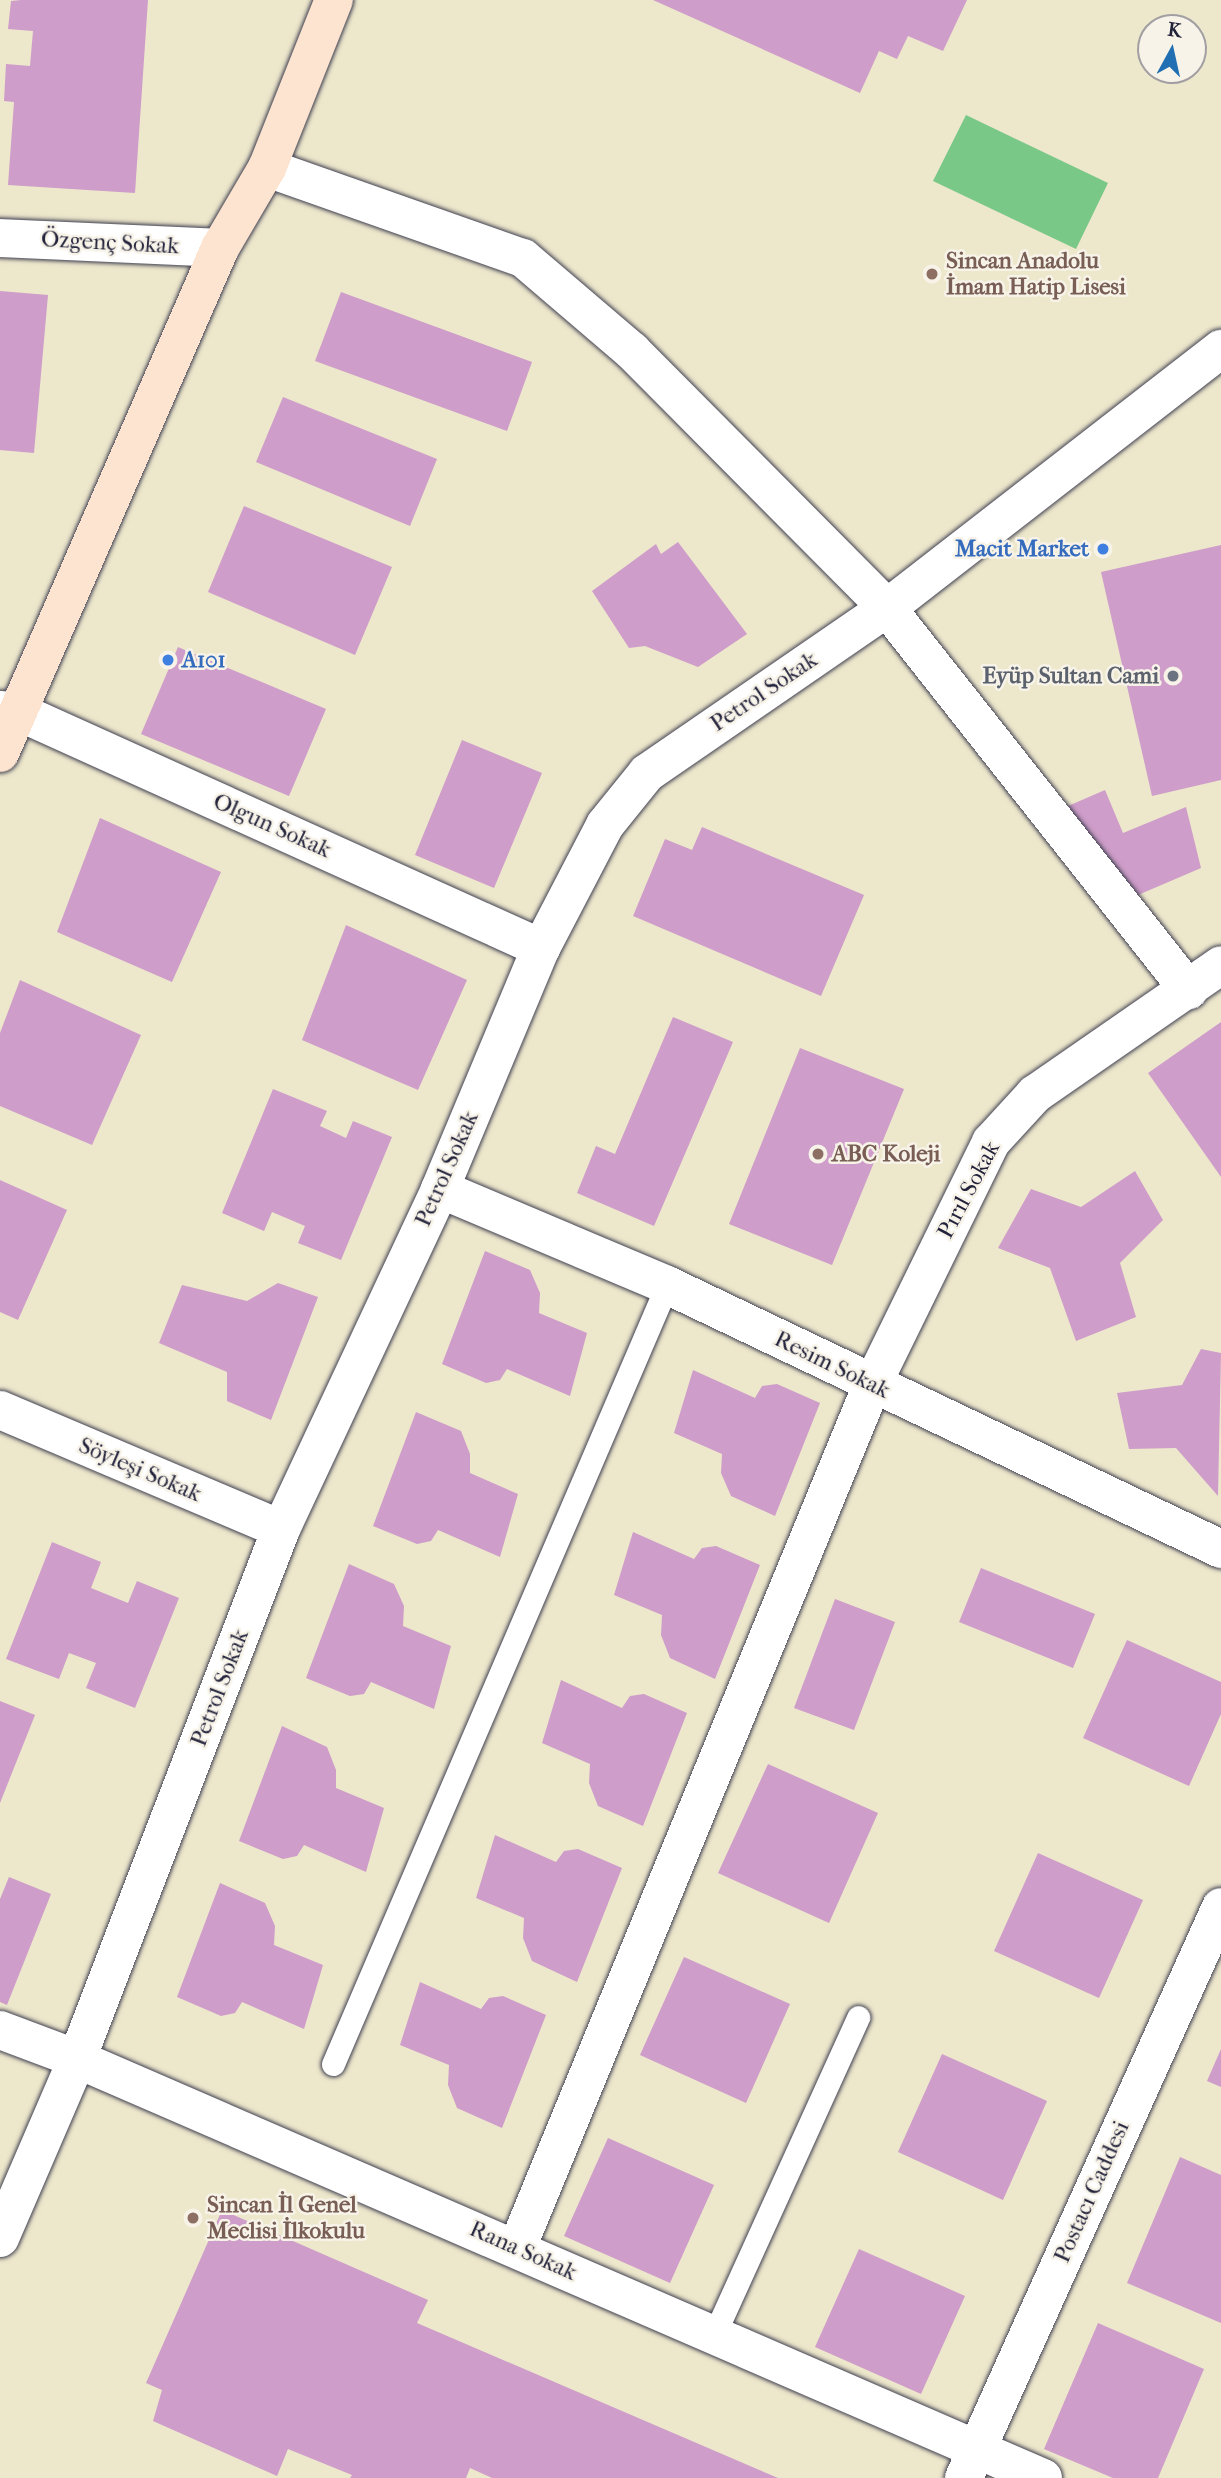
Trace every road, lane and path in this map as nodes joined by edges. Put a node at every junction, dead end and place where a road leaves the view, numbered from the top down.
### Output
1 (334, 0) edge
2 (267, 168) junction
3 (0, 238) edge
4 (220, 248) junction
5 (1221, 349) edge
6 (887, 608) junction
7 (10, 711) edge
8 (0, 752) edge
9 (541, 948) junction
10 (1221, 965) edge
11 (1189, 990) junction
12 (440, 1189) junction
13 (667, 1285) junction
14 (872, 1385) junction
15 (0, 1410) edge
16 (281, 1529) junction
17 (1221, 1549) edge
18 (1221, 1907) edge
19 (858, 2017) dead end
20 (0, 2030) edge
21 (77, 2059) junction
22 (333, 2064) dead end
23 (0, 2238) edge
24 (517, 2248) junction
25 (714, 2335) junction
26 (970, 2464) edge
27 (1043, 2478) edge

1 - 2 main road
2 - 4 main road
2 - 6 street
3 - 4 street, Özgenç Sokak
4 - 7 main road
5 - 6 street, Petrol Sokak
6 - 9 street, Petrol Sokak
6 - 11 street
7 - 8 main road
7 - 9 street, Olgun Sokak
9 - 12 street, Petrol Sokak
10 - 11 street, Pırıl Sokak
11 - 14 street, Pırıl Sokak
12 - 13 street, Resim Sokak
12 - 16 street, Petrol Sokak
13 - 14 street, Resim Sokak
13 - 22 lane
14 - 17 street, Resim Sokak
14 - 24 street, Pırıl Sokak
15 - 16 street, Söyleşi Sokak
16 - 21 street, Petrol Sokak
18 - 26 street, Postacı Caddesi
19 - 25 lane
20 - 21 street, Rana Sokak
21 - 23 street, Petrol Sokak
21 - 24 street, Rana Sokak
24 - 25 street, Rana Sokak
25 - 26 street, Rana Sokak
26 - 27 street, Rana Sokak

